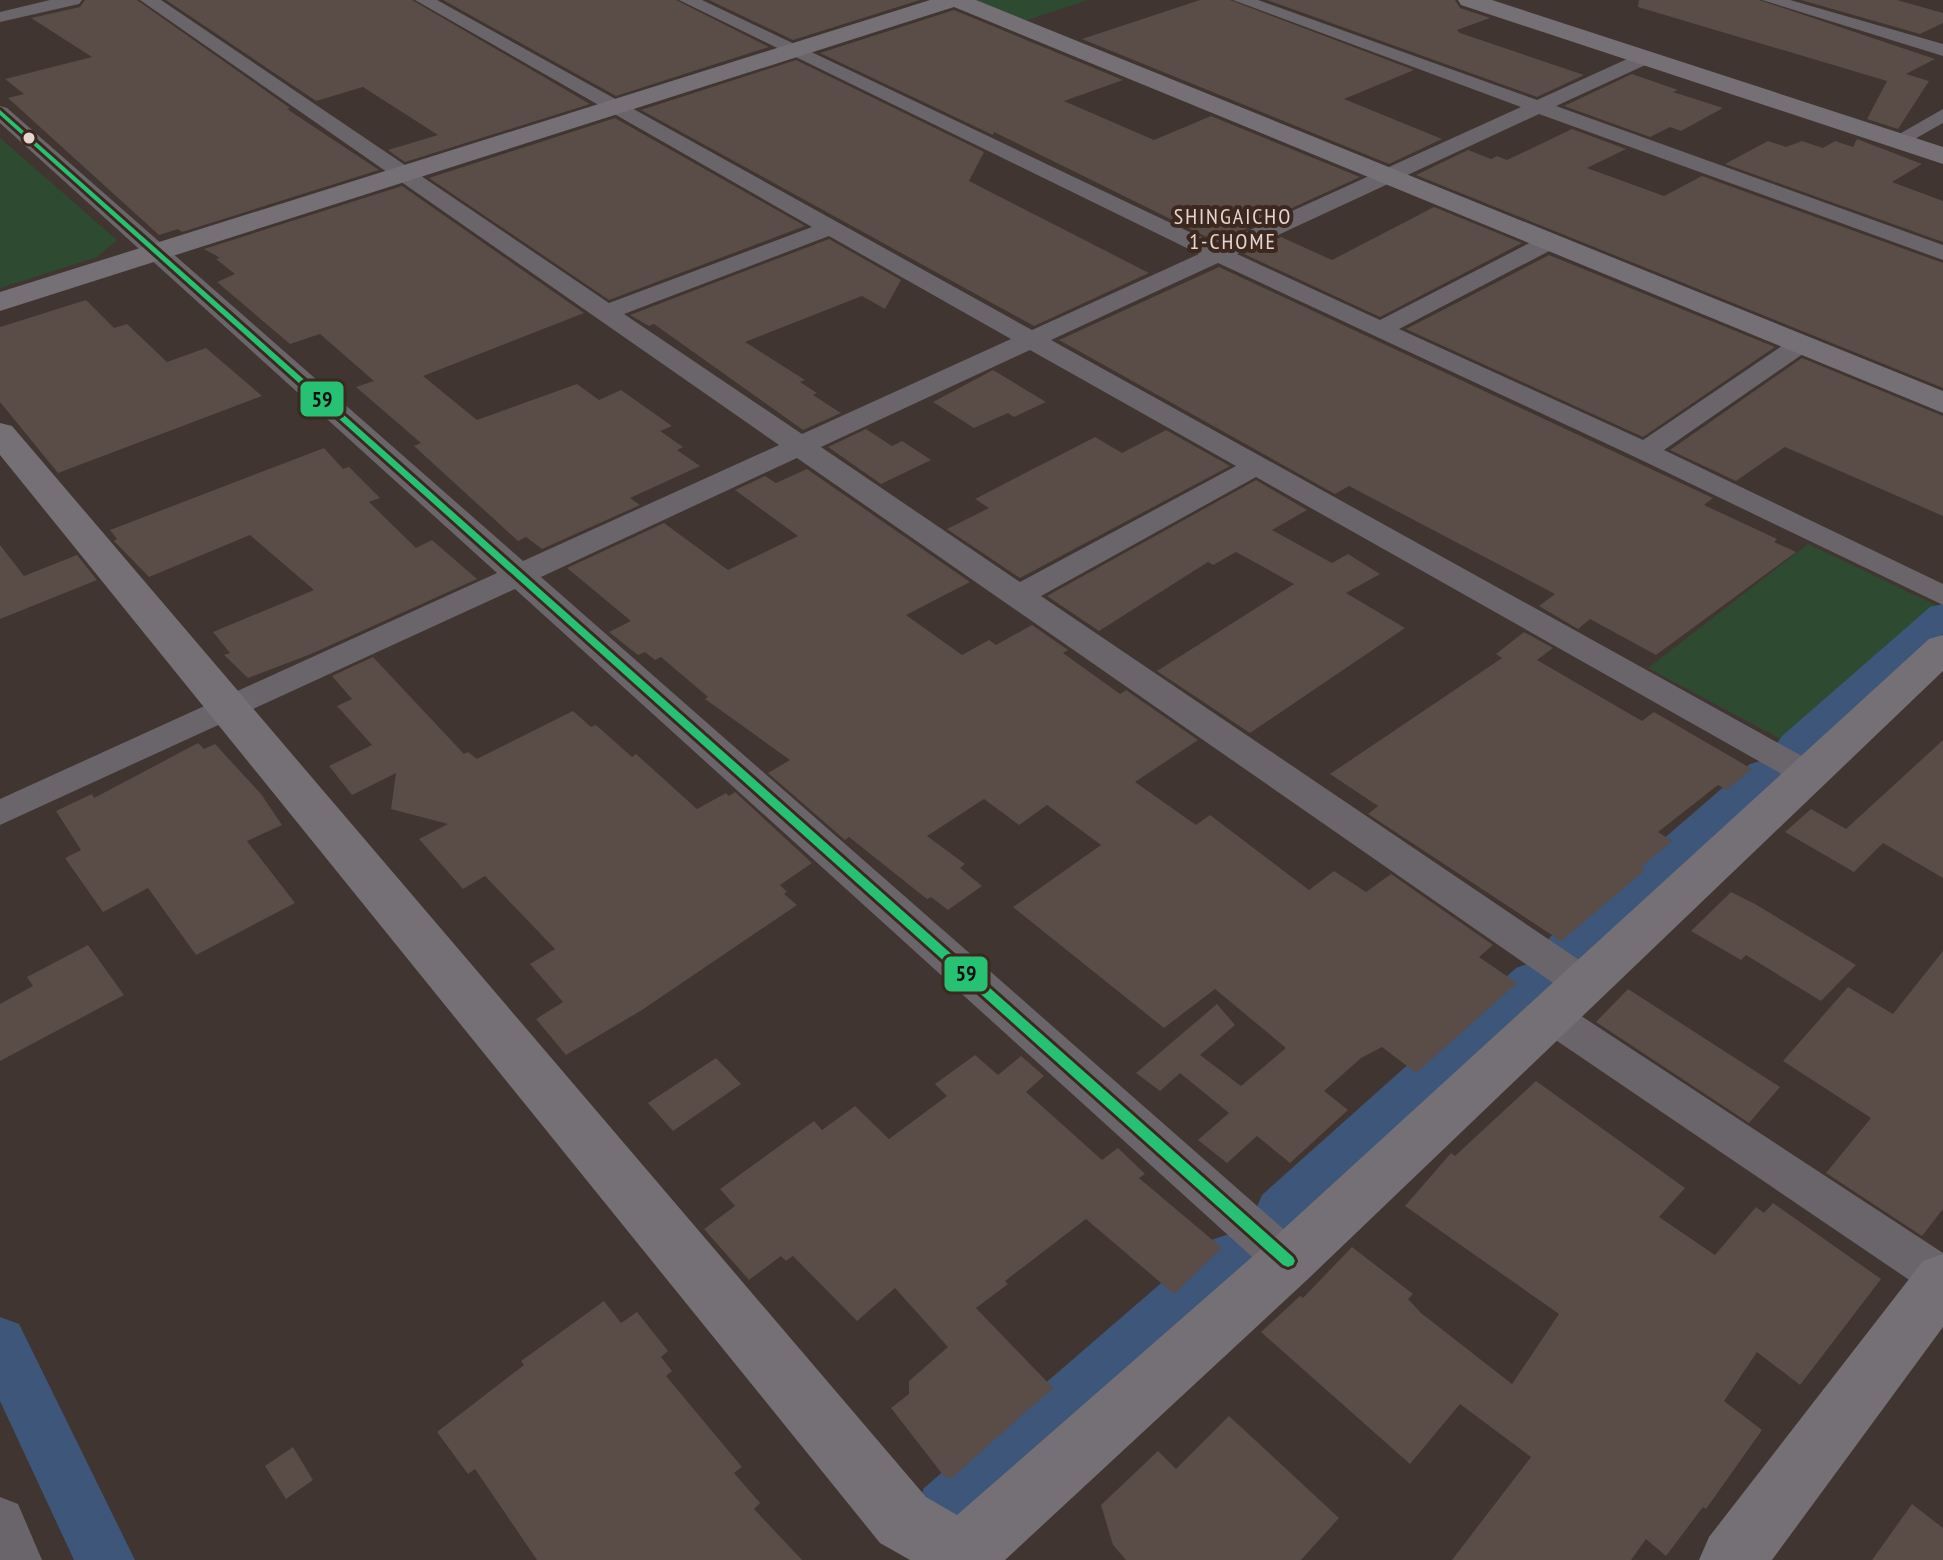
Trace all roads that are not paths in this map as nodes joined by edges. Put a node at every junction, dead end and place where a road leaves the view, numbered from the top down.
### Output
1 (73, 0) edge
2 (149, 0) edge
3 (424, 0) edge
4 (688, 0) edge
5 (955, 0) edge
6 (1242, 0) edge
7 (1469, 0) edge
8 (1771, 0) edge
9 (0, 17) edge
10 (1943, 50) edge
11 (795, 51) junction
12 (1645, 58) junction
13 (1538, 105) junction
14 (615, 108) junction
15 (0, 112) edge
16 (1943, 115) edge
17 (1897, 141) junction
18 (1943, 156) edge
19 (405, 174) junction
20 (1389, 175) junction
21 (832, 227) junction
22 (1551, 241) junction
23 (156, 252) junction
24 (1215, 253) junction
25 (1943, 253) edge
26 (0, 302) edge
27 (605, 313) junction
28 (1380, 329) junction
29 (1028, 340) junction
30 (1801, 344) junction
31 (1943, 403) edge
32 (0, 433) edge
33 (804, 446) junction
34 (1645, 451) junction
35 (1256, 466) junction
36 (519, 577) junction
37 (1943, 596) edge
38 (1016, 597) junction
39 (1943, 648) edge
40 (230, 708) junction
41 (1806, 773) junction
42 (0, 813) edge
43 (1566, 999) junction
44 (1288, 1261) junction
45 (1943, 1279) edge
46 (0, 1522) edge
47 (964, 1558) edge
48 (17, 1560) edge
49 (1732, 1560) edge

1 - 9 street
2 - 19 street
3 - 14 street
4 - 11 street
5 - 11 street
5 - 20 street
6 - 13 street
7 - 12 street
8 - 10 street
11 - 14 street
11 - 24 street
12 - 13 street
12 - 17 street
13 - 20 street
13 - 25 street
14 - 19 street
14 - 21 street
15 - 23 street
16 - 17 street
17 - 18 street
19 - 23 street
19 - 27 street
20 - 22 street
20 - 24 street
21 - 27 street
21 - 29 street
22 - 28 street
22 - 30 street
23 - 26 street
23 - 36 street
24 - 28 street
24 - 29 street
27 - 33 street
28 - 34 street
29 - 33 street
29 - 35 street
30 - 31 street
30 - 34 street
32 - 40 street
33 - 36 street
33 - 38 street
34 - 37 street
35 - 38 street
35 - 41 street
36 - 40 street
36 - 44 street
38 - 43 street
39 - 41 street
40 - 42 street
40 - 47 street
41 - 43 street
43 - 44 street
43 - 45 street
44 - 47 street
45 - 49 street
46 - 48 street

